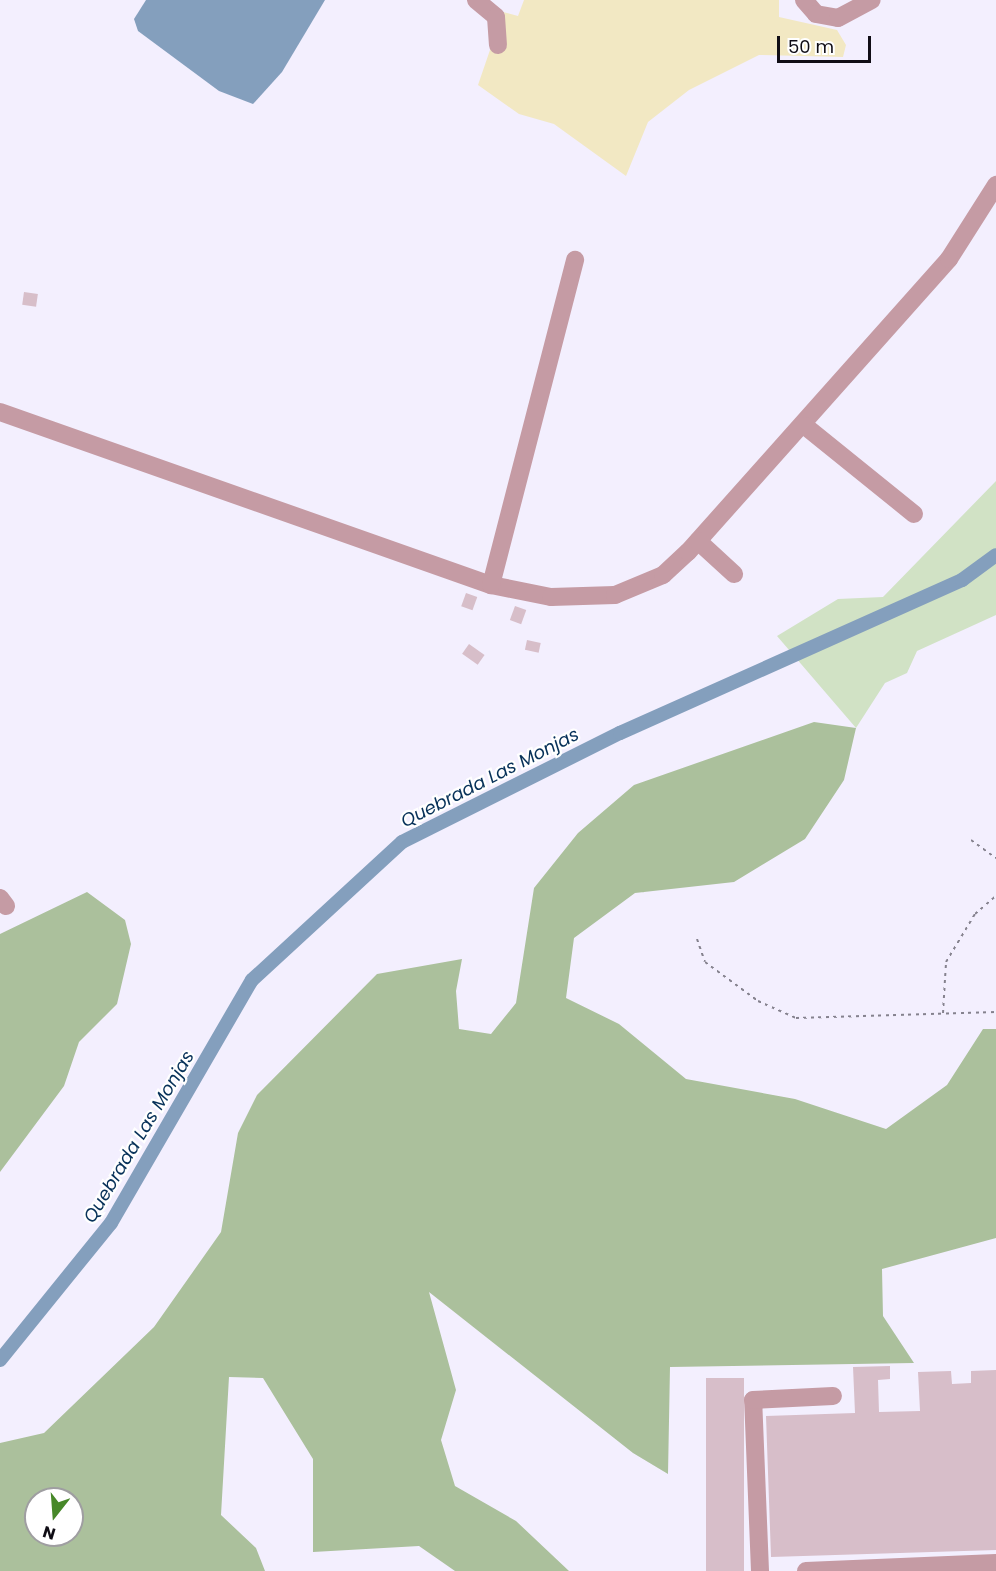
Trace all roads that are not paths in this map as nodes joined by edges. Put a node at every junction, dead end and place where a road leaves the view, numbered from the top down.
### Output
1 (476, 0) edge
2 (872, 0) edge
3 (805, 4) edge
4 (498, 45) dead end
5 (996, 185) edge
6 (575, 260) dead end
7 (0, 412) edge
8 (805, 426) junction
9 (914, 514) dead end
10 (698, 541) junction
11 (734, 574) dead end
12 (491, 585) junction
13 (833, 1396) dead end
14 (996, 1563) edge
15 (760, 1571) edge
16 (806, 1571) edge

1 - 4 street
2 - 3 street
5 - 8 street
6 - 12 street
7 - 12 street
8 - 9 street
8 - 10 street
10 - 11 street
10 - 12 street
13 - 15 street
14 - 16 street

